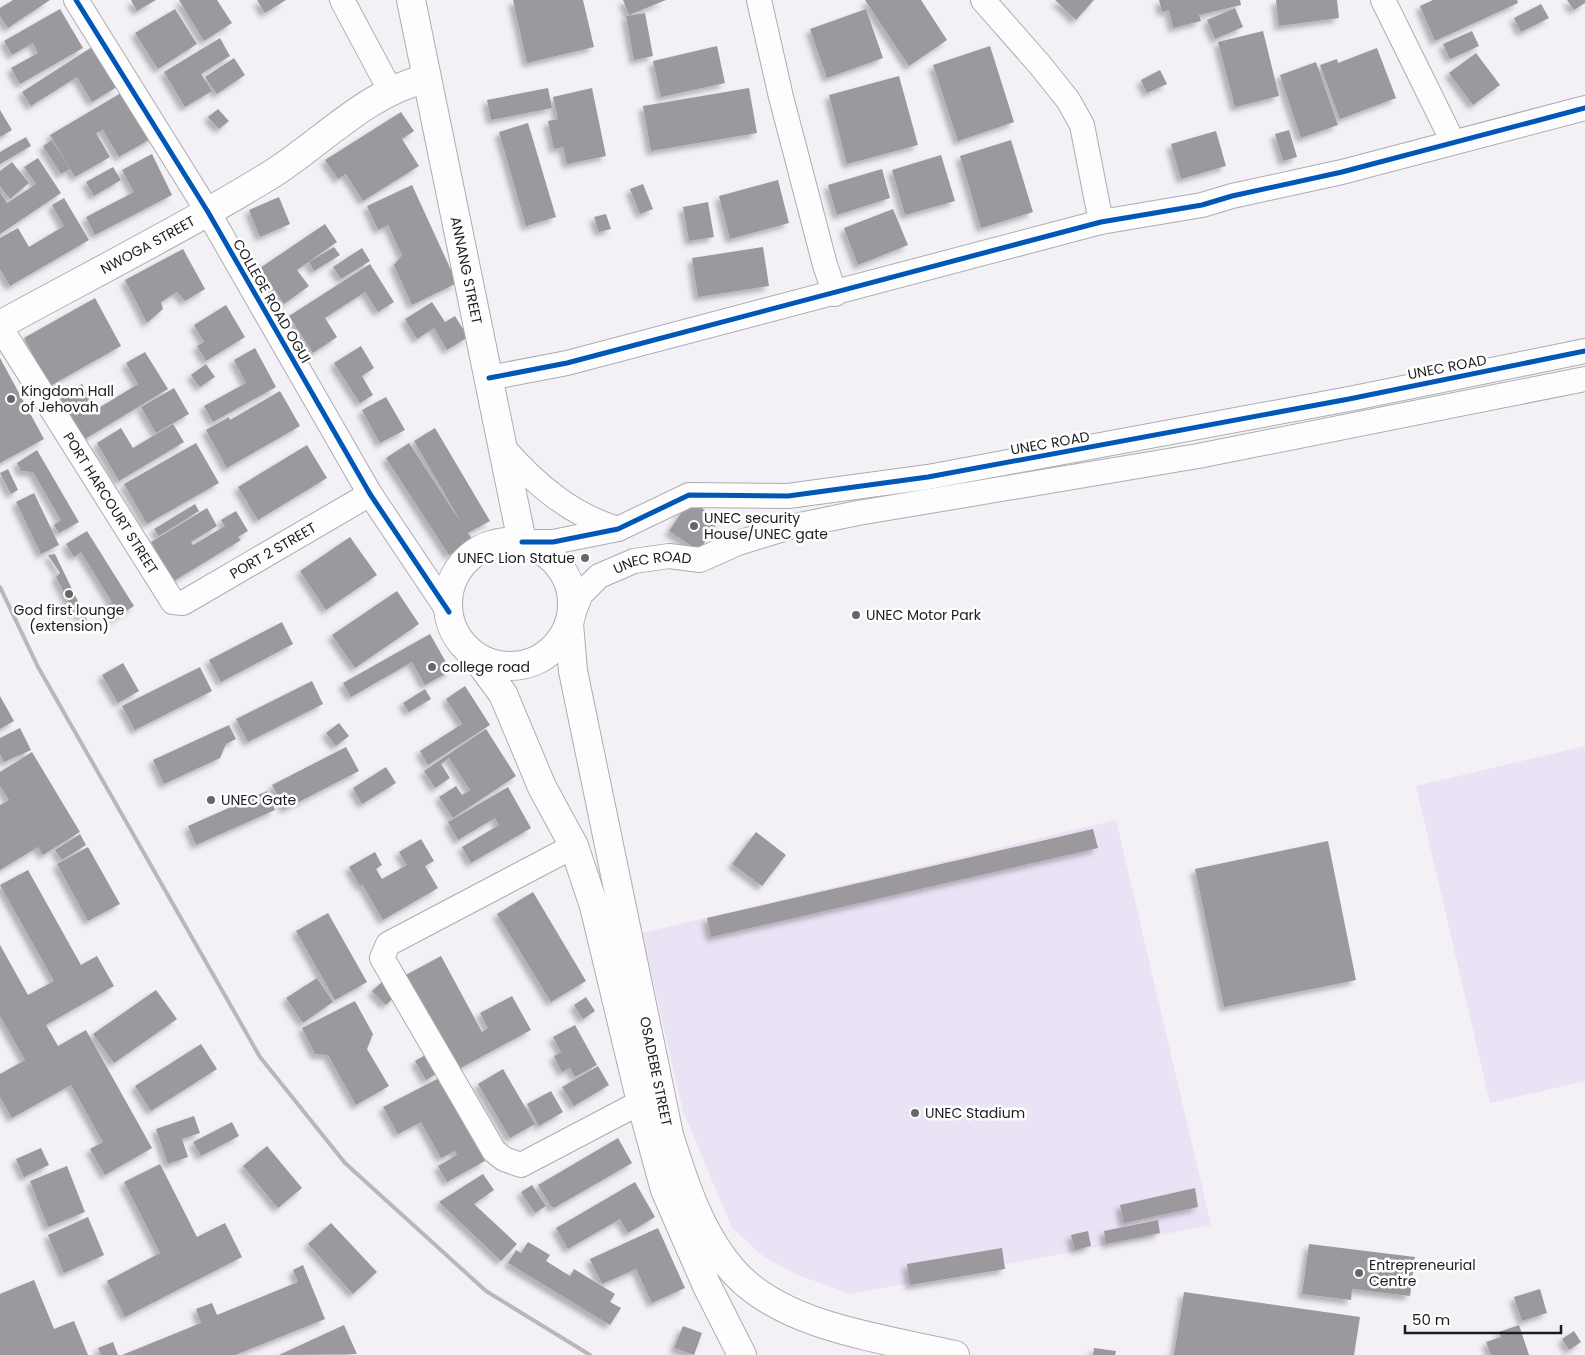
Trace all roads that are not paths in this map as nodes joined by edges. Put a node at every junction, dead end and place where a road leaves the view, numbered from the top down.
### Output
1 (76, 0) edge
2 (342, 0) edge
3 (411, 0) edge
4 (759, 0) edge
5 (983, 0) edge
6 (1383, 0) edge
7 (426, 79) junction
8 (390, 90) junction
9 (1585, 108) edge
10 (1453, 142) junction
11 (208, 212) junction
12 (1101, 222) junction
13 (835, 294) junction
14 (0, 326) edge
15 (1585, 351) edge
16 (489, 378) junction
17 (1585, 379) edge
18 (1195, 428) junction
19 (504, 447) junction
20 (1198, 456) junction
21 (370, 494) junction
22 (618, 529) junction
23 (522, 542) junction
24 (174, 602) joint
25 (449, 612) junction
26 (569, 624) junction
27 (475, 656) junction
28 (574, 846) junction
29 (641, 1102) junction
30 (748, 1285) junction
31 (714, 1301) junction
32 (742, 1355) edge
33 (955, 1355) edge

1 - 11 street, COLLEGE ROAD OGUI
2 - 8 street
3 - 7 main road, ANNANG STREET
4 - 13 street
5 - 12 street
6 - 10 street
7 - 8 main road, NWOGA STREET
7 - 16 main road, ANNANG STREET
8 - 11 main road, NWOGA STREET
9 - 10 street
10 - 12 street
11 - 14 main road, NWOGA STREET
11 - 21 street, COLLEGE ROAD OGUI
12 - 13 street
13 - 16 street
14 - 24 street, PORT HARCOURT STREET
15 - 18 street, UNEC ROAD
16 - 19 main road, ANNANG STREET
17 - 20 street, UNEC ROAD
18 - 20 street
18 - 22 street, UNEC ROAD
19 - 22 street
19 - 23 main road, ANNANG STREET
20 - 26 street, UNEC ROAD
21 - 24 street, PORT 2 STREET
21 - 25 street, COLLEGE ROAD OGUI
22 - 23 street, UNEC ROAD
23 - 25 main road
23 - 26 main road
25 - 27 main road
26 - 27 main road
26 - 30 main road, OSADEBE STREET
27 - 28 main road, OSADEBE STREET
28 - 29 main road, OSADEBE STREET
28 - 29 street, OSADEBE STREET
29 - 31 main road, OSADEBE STREET
30 - 31 main road
30 - 33 main road, OSADEBE STREET
31 - 32 main road, OSADEBE STREET

